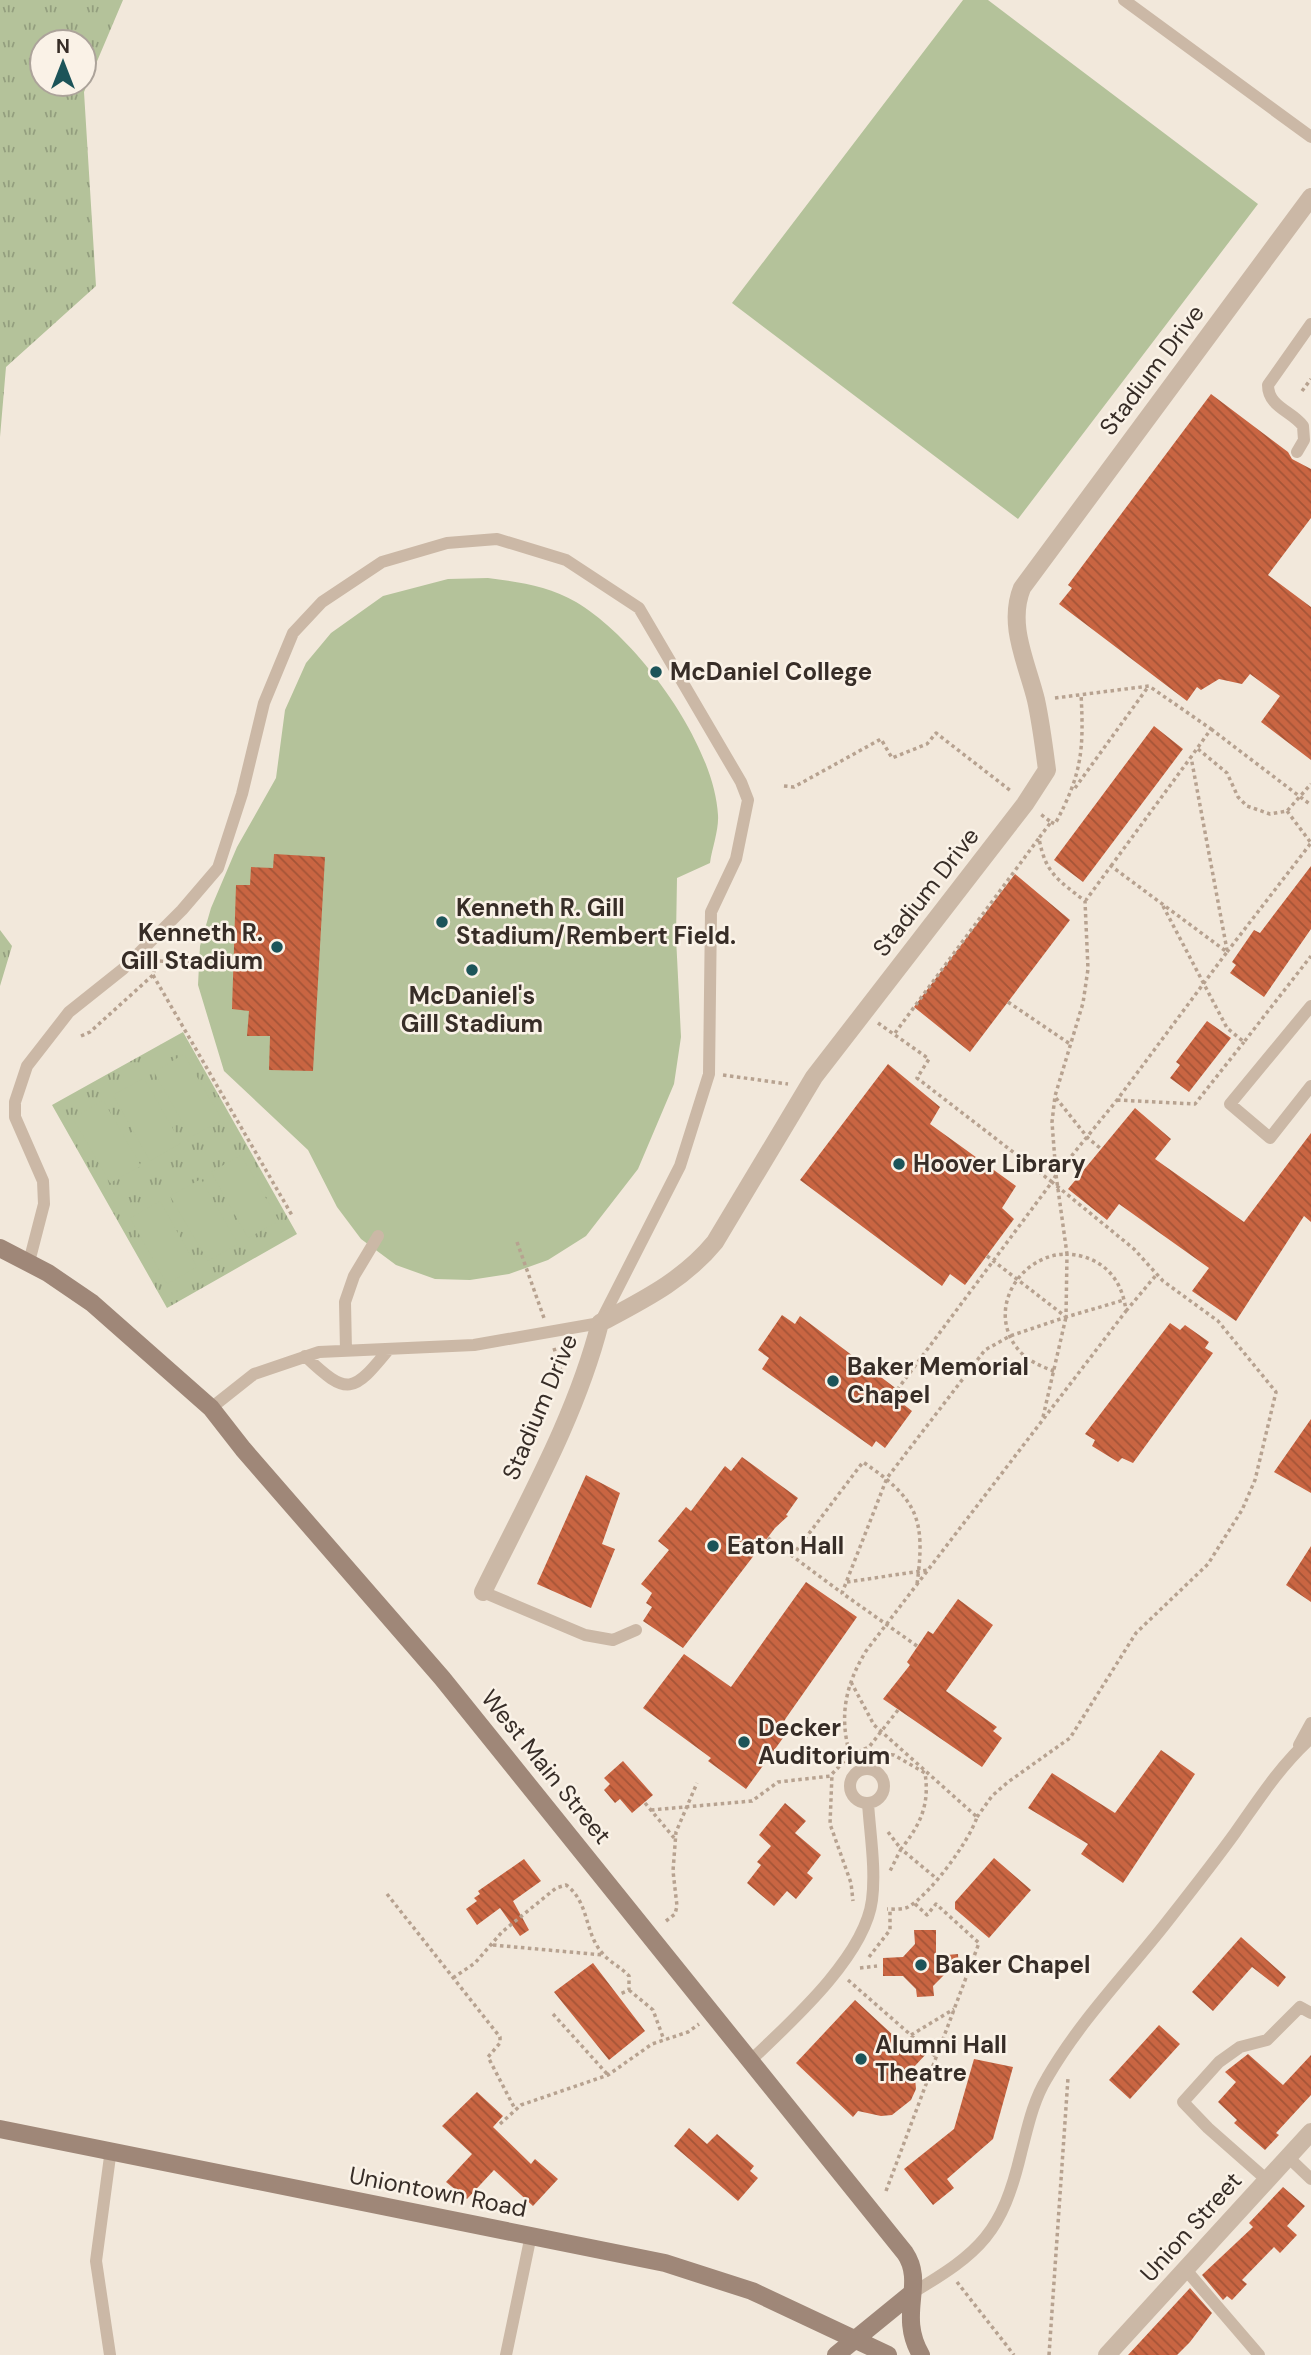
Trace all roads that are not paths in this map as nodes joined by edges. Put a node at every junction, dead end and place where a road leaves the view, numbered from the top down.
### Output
1 (1133, 2) edge
2 (1311, 137) edge
3 (1311, 197) edge
4 (1311, 324) edge
5 (1297, 452) dead end
6 (1311, 1006) edge
7 (1311, 1086) edge
8 (378, 1236) dead end
9 (0, 1248) edge
10 (29, 1262) junction
11 (600, 1322) junction
12 (389, 1349) junction
13 (346, 1351) junction
14 (304, 1356) junction
15 (211, 1408) junction
16 (483, 1592) joint
17 (636, 1630) dead end
18 (1311, 1723) edge
19 (1311, 1738) edge
20 (1291, 1757) junction
21 (868, 1803) dead end
22 (1311, 2014) edge
23 (751, 2060) junction
24 (0, 2129) edge
25 (1311, 2132) edge
26 (111, 2149) junction
27 (1288, 2157) junction
28 (1311, 2179) edge
29 (1266, 2180) junction
30 (531, 2235) junction
31 (1186, 2270) junction
32 (912, 2293) junction
33 (855, 2340) junction
34 (110, 2355) edge
35 (506, 2355) edge
36 (836, 2355) edge
37 (888, 2355) edge
38 (921, 2355) edge
39 (1107, 2355) edge
40 (1259, 2355) edge

1 - 2 lane
3 - 11 street, Stadium Drive
4 - 5 lane
6 - 7 lane
8 - 13 lane
9 - 10 street, West Main Street
10 - 11 lane
10 - 15 street, West Main Street
11 - 12 lane
11 - 16 street, Stadium Drive
12 - 13 lane
12 - 14 lane
13 - 14 lane
14 - 15 lane
15 - 23 street, West Main Street
16 - 17 lane
18 - 20 lane
19 - 20 lane
20 - 32 lane
21 - 23 lane
22 - 29 lane
23 - 32 street, West Main Street
24 - 26 street, Uniontown Road
25 - 27 street, Union Street
26 - 30 street, Uniontown Road
26 - 34 lane
27 - 28 lane
27 - 29 street, Union Street
29 - 31 street, Union Street
30 - 33 street, Uniontown Road
30 - 35 lane
31 - 39 street, Union Street
31 - 40 lane
32 - 33 street
32 - 38 street, West Main Street
33 - 36 street
33 - 37 street

